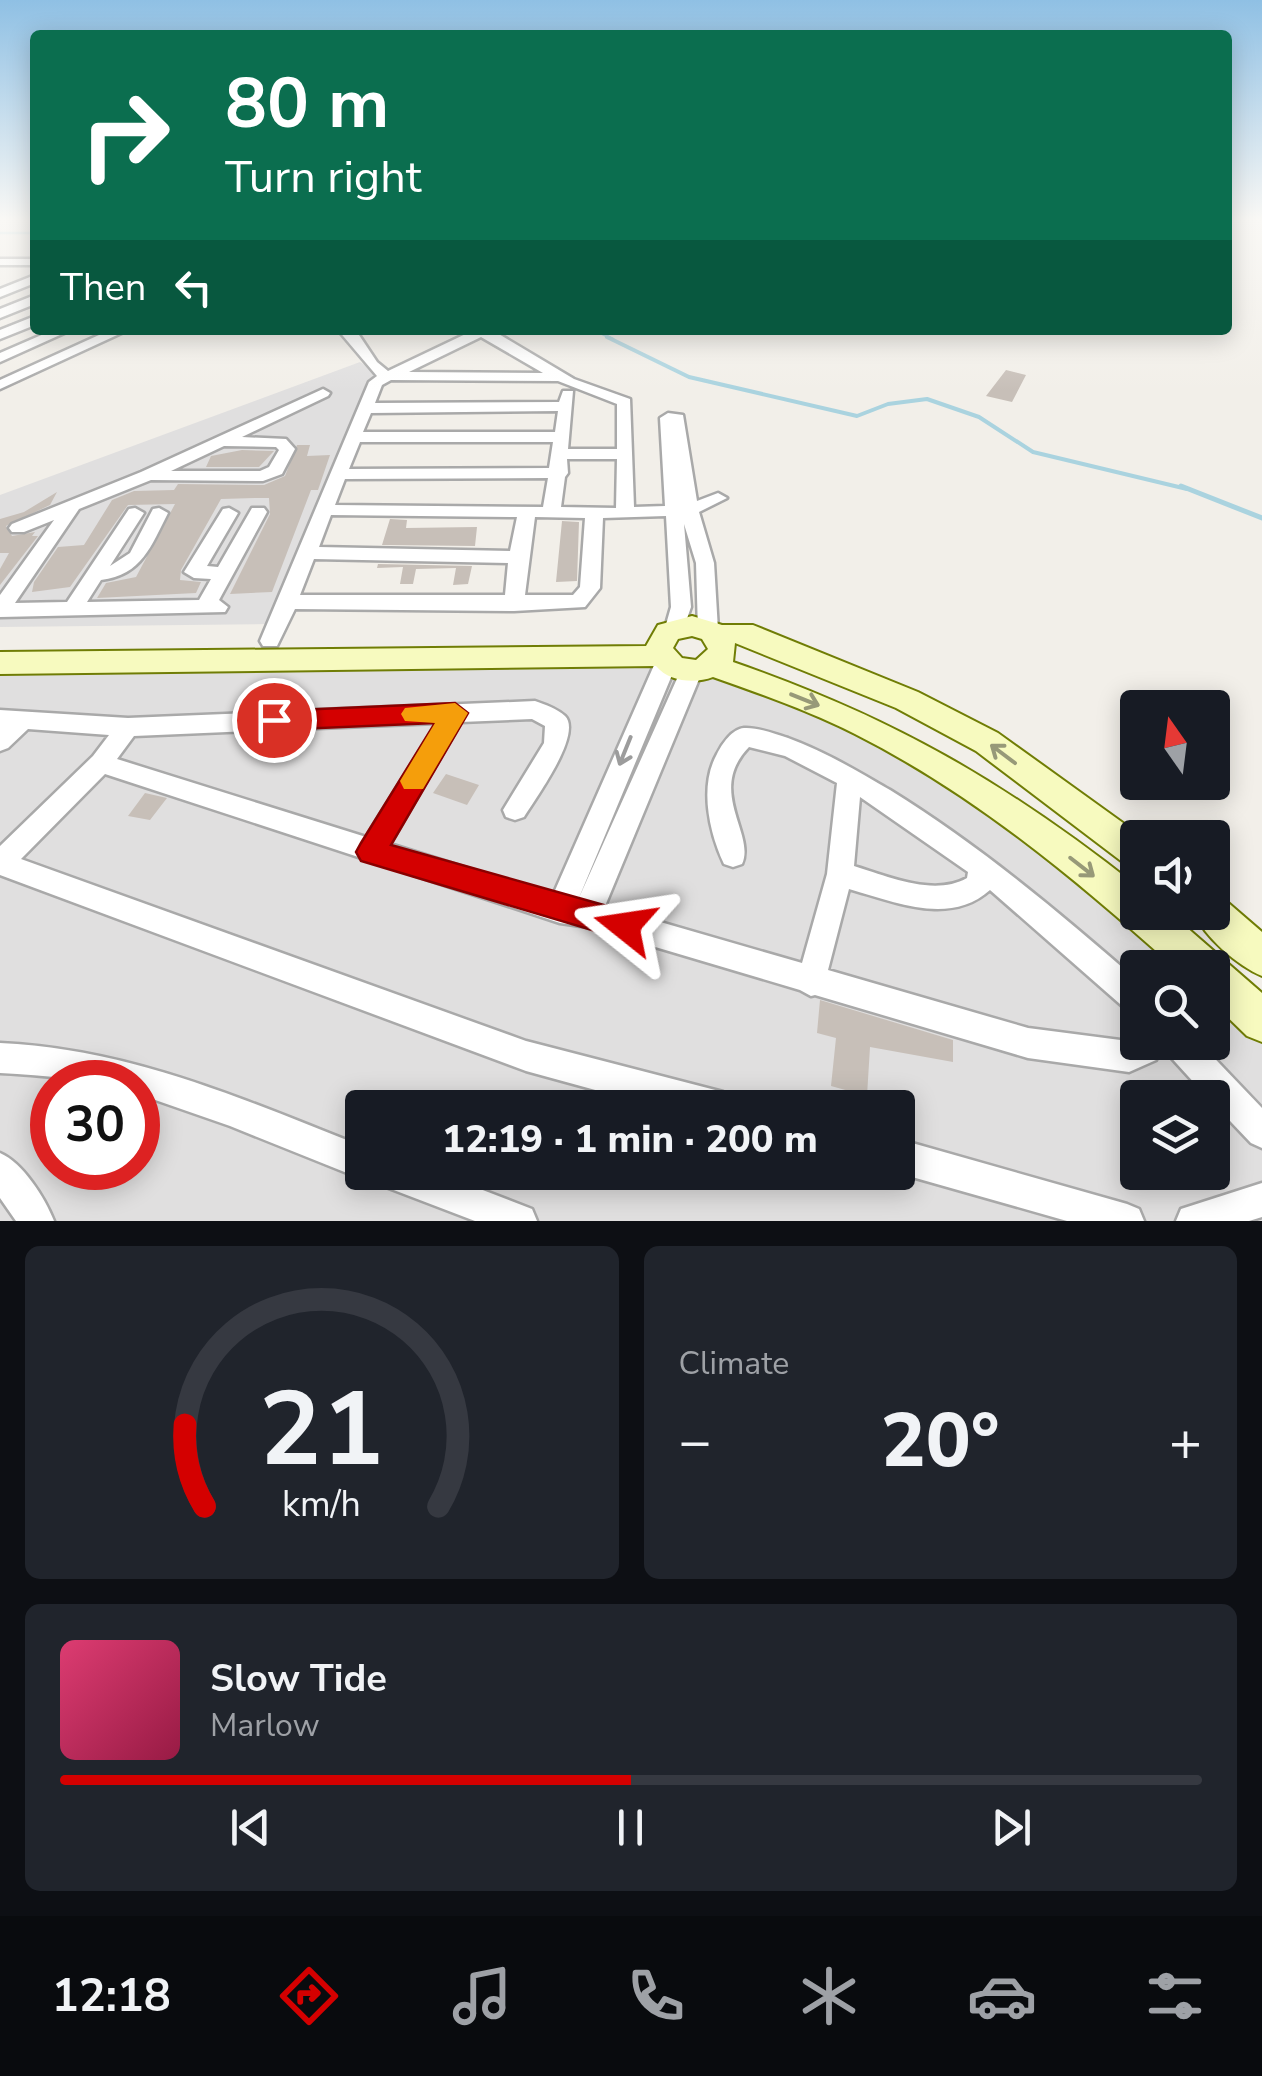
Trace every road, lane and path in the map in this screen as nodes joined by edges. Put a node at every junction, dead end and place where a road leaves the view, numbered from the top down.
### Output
1 (30, 281) edge
2 (0, 293) edge
3 (30, 301) edge
4 (0, 314) edge
5 (30, 322) edge
6 (0, 335) edge
7 (53, 335) edge
8 (110, 335) edge
9 (352, 335) edge
10 (475, 335) edge
11 (490, 335) edge
12 (0, 358) edge
13 (386, 376) junction
14 (565, 379) junction
15 (0, 385) edge
16 (323, 394) dead end
17 (566, 406) junction
18 (367, 408) junction
19 (673, 418) dead end
20 (354, 437) junction
21 (222, 442) junction
22 (562, 446) junction
23 (625, 454) junction
24 (560, 472) junction
25 (339, 474) junction
26 (146, 476) junction
27 (718, 498) dead end
28 (71, 509) junction
29 (324, 510) junction
30 (681, 510) junction
31 (594, 513) junction
32 (624, 513) junction
33 (528, 514) junction
34 (551, 514) junction
35 (18, 528) dead end
36 (306, 553) junction
37 (518, 557) junction
38 (225, 573) junction
39 (94, 574) junction
40 (288, 602) junction
41 (514, 604) junction
42 (73, 608) junction
43 (270, 641) junction
44 (0, 645) edge
45 (686, 649) junction
46 (0, 663) edge
47 (455, 713) junction
48 (12, 719) edge
49 (128, 727) junction
50 (0, 742) edge
51 (100, 764) junction
52 (850, 779) junction
53 (514, 810) dead end
54 (1120, 840) edge
55 (371, 852) junction
56 (733, 856) dead end
57 (0, 863) edge
58 (981, 866) junction
59 (840, 874) junction
60 (1120, 897) edge
61 (574, 912) junction
62 (1230, 927) edge
63 (1230, 928) edge
64 (1160, 930) edge
65 (1262, 933) edge
66 (1184, 950) edge
67 (1262, 957) edge
68 (812, 982) junction
69 (1120, 984) edge
70 (1230, 991) edge
71 (1262, 1021) edge
72 (1120, 1056) edge
73 (0, 1058) edge
74 (1195, 1060) edge
75 (655, 1090) edge
76 (1262, 1132) edge
77 (345, 1156) edge
78 (915, 1161) edge
79 (0, 1170) edge
80 (438, 1190) edge
81 (1262, 1200) edge
82 (36, 1221) edge
83 (520, 1221) edge
84 (1127, 1221) edge
85 (1194, 1221) edge

1 - 2 street
3 - 4 street
5 - 6 street
7 - 12 street
8 - 15 street
9 - 13 street
10 - 13 street
11 - 14 street
13 - 14 street
13 - 18 street
14 - 17 street
14 - 23 street
16 - 21 street
17 - 18 street
17 - 22 street
18 - 20 street
19 - 30 street
20 - 22 street
20 - 25 street
21 - 26 street
21 - 26 street
22 - 23 street
22 - 24 street
23 - 32 street
24 - 25 street
24 - 34 street
25 - 29 street
26 - 28 street
27 - 30 street
28 - 35 street
28 - 42 street
29 - 33 street
29 - 36 street
30 - 32 street
30 - 45 street
30 - 45 street
31 - 32 street
31 - 34 street
31 - 41 street
33 - 34 street
33 - 37 street
36 - 37 street
36 - 40 street
37 - 41 street
38 - 38 street
38 - 42 street
39 - 39 street
39 - 42 street
40 - 41 street
40 - 43 street
43 - 44 street
43 - 45 street
45 - 46 street
54 -> 45 street
45 -> 60 street
45 - 61 street
47 - 49 street
47 - 53 street
47 - 55 street
48 - 49 street
48 - 50 street
49 - 51 street
51 - 55 street
51 - 57 street
52 - 56 street
52 - 58 street
52 - 59 street
55 - 61 street
57 - 75 street
58 - 59 street
58 - 69 street
59 - 68 street
61 - 68 street
62 - 65 street
63 - 67 street
64 - 66 street
68 - 72 street
70 - 71 street
73 - 77 street
74 - 76 street
78 - 84 street
79 - 82 street
80 - 83 street
81 - 85 street

